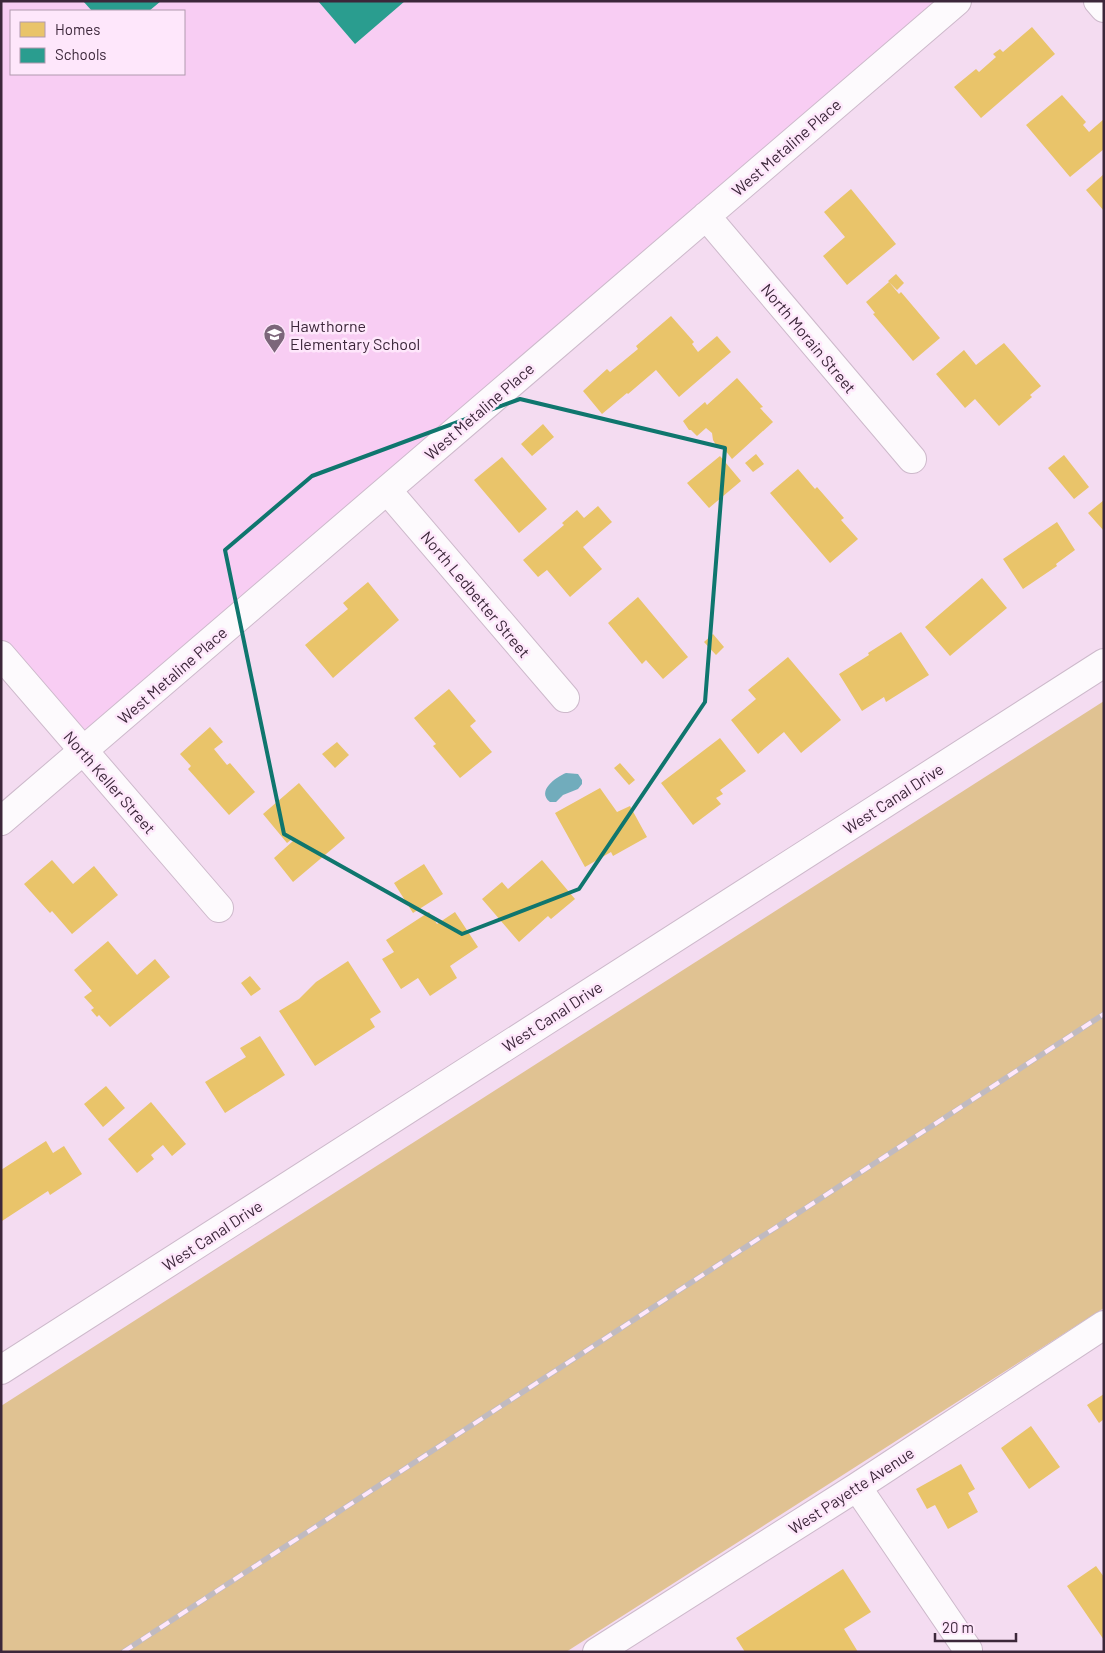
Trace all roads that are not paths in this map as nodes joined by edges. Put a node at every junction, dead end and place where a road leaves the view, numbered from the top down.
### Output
1 (956, 1) edge
2 (1098, 1) edge
3 (1104, 8) edge
4 (706, 216) junction
5 (912, 459) dead end
6 (387, 490) junction
7 (1, 655) edge
8 (1104, 663) edge
9 (565, 698) dead end
10 (83, 750) junction
11 (1, 821) edge
12 (219, 908) dead end
13 (1104, 1324) edge
14 (1, 1370) edge
15 (857, 1487) junction
16 (968, 1650) dead end
17 (597, 1652) edge

1 - 4 street, West Metaline Place
2 - 3 street
4 - 5 street, North Morain Street
4 - 6 street, West Metaline Place
6 - 9 street, North Ledbetter Street
6 - 10 street, West Metaline Place
7 - 10 street, North Keller Street
8 - 14 street, West Canal Drive
10 - 11 street, West Metaline Place
10 - 12 street, North Keller Street
13 - 15 street, West Payette Avenue
15 - 16 street
15 - 17 street, West Payette Avenue

